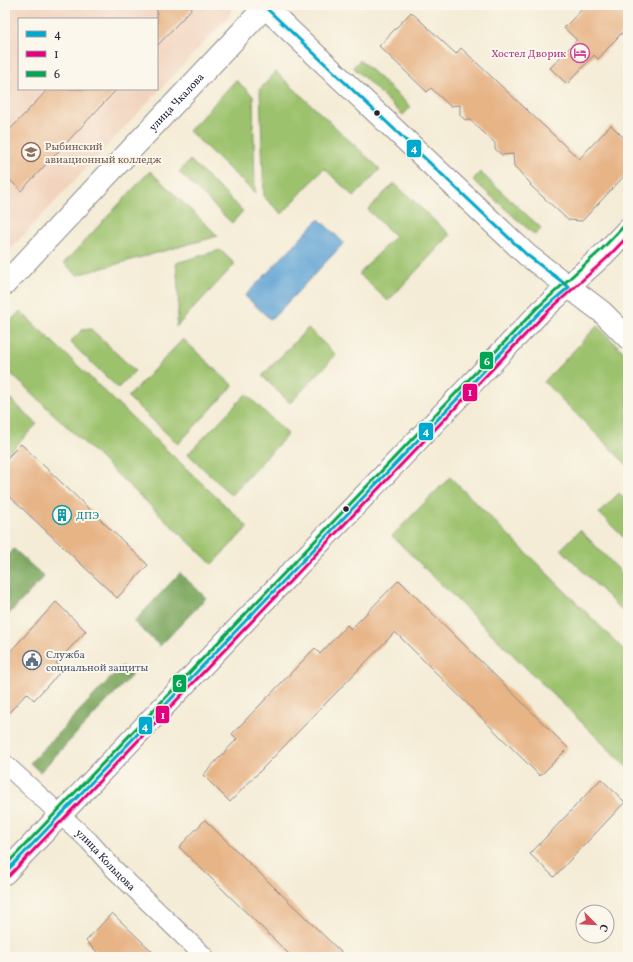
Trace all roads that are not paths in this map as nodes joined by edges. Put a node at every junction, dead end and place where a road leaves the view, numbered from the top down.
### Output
1 (264, 6) edge
2 (628, 229) edge
3 (5, 284) edge
4 (568, 287) junction
5 (628, 338) edge
6 (5, 764) edge
7 (60, 814) junction
8 (5, 873) edge
9 (205, 957) edge

1 - 3 street, улица Чкалова
1 - 4 street
2 - 4 street
4 - 5 street
4 - 7 street
6 - 7 street, улица Кольцова
7 - 8 street
7 - 9 street, улица Кольцова

